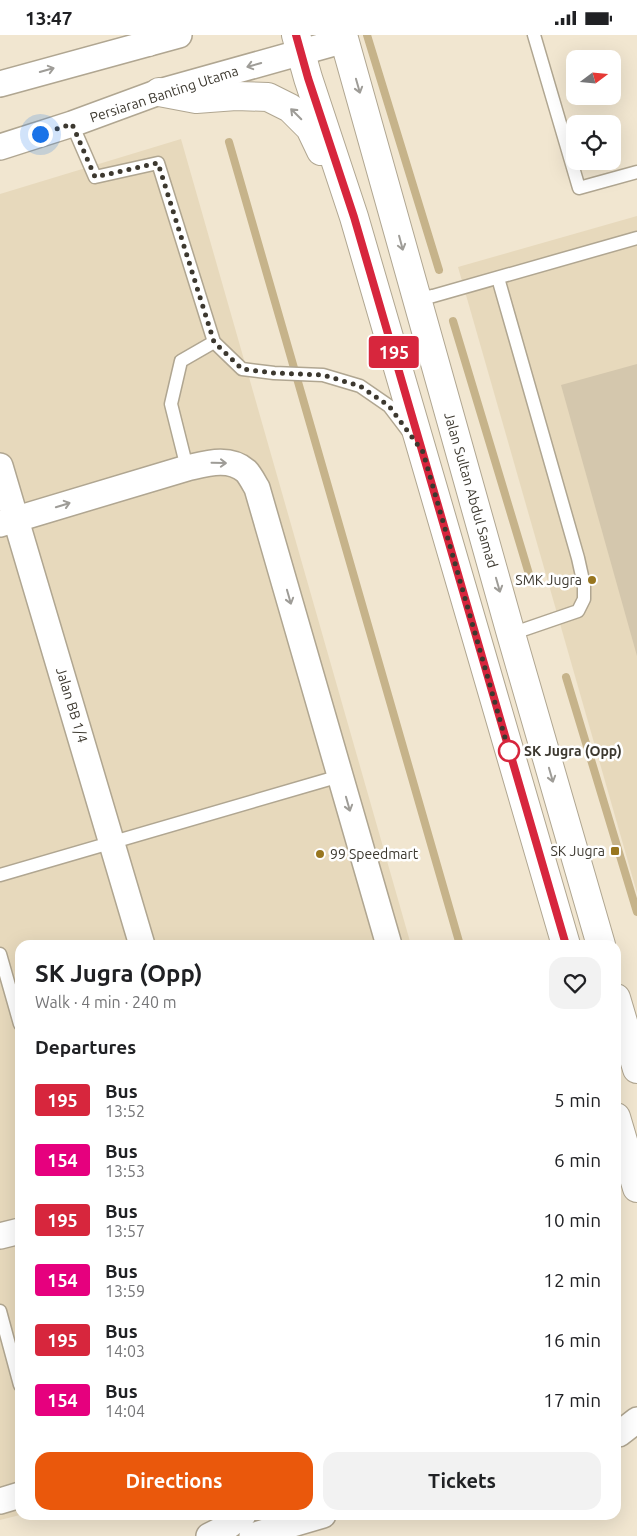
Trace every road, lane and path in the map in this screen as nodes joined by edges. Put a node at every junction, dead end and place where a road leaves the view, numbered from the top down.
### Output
1 (179, 35) edge
2 (534, 35) edge
3 (344, 37) edge
4 (153, 39) edge
5 (298, 43) edge
6 (0, 83) edge
7 (159, 92) junction
8 (72, 124) junction
9 (3, 148) edge
10 (637, 172) edge
11 (354, 217) junction
12 (637, 238) edge
13 (498, 278) junction
14 (416, 299) junction
15 (214, 342) junction
16 (423, 452) junction
17 (0, 465) edge
18 (187, 468) junction
19 (8, 521) edge
20 (511, 634) junction
21 (340, 776) junction
22 (112, 842) junction
23 (0, 875) edge
24 (141, 940) edge
25 (388, 940) edge
26 (565, 940) edge
27 (600, 940) edge
28 (0, 954) edge
29 (15, 1006) edge
30 (621, 1015) edge
31 (637, 1069) edge
32 (621, 1134) edge
33 (637, 1188) edge
34 (15, 1232) edge
35 (0, 1236) edge
36 (0, 1311) edge
37 (15, 1366) edge
38 (15, 1496) edge
39 (0, 1501) edge
40 (236, 1520) edge
41 (306, 1520) edge
42 (209, 1536) edge
43 (252, 1536) edge

1 - 4 street
2 - 10 lane
3 - 5 street, Persiaran Banting Utama
3 -> 14 main road, Jalan Sultan Abdul Samad
6 -> 4 street
5 -> 7 street, Persiaran Banting Utama
5 - 11 main road
7 - 8 street, Persiaran Banting Utama
11 -> 7 main road
8 - 9 street, Persiaran Banting Utama
8 - 15 lane
11 - 16 main road
12 - 13 lane
13 - 14 lane
13 - 20 lane
14 -> 20 main road, Jalan Sultan Abdul Samad
15 - 16 lane
15 - 18 lane
16 - 26 main road
17 - 19 street, Jalan BB 1/4
19 -> 18 street
18 -> 21 street
19 - 22 street, Jalan BB 1/4
20 -> 27 main road, Jalan Sultan Abdul Samad
21 - 22 lane
21 -> 25 street
22 - 23 lane
22 - 24 street, Jalan BB 1/4
28 - 29 lane
30 - 31 main road
32 - 33 main road
34 - 35 street
36 - 37 lane
38 - 39 street
40 - 42 street
41 - 43 street

